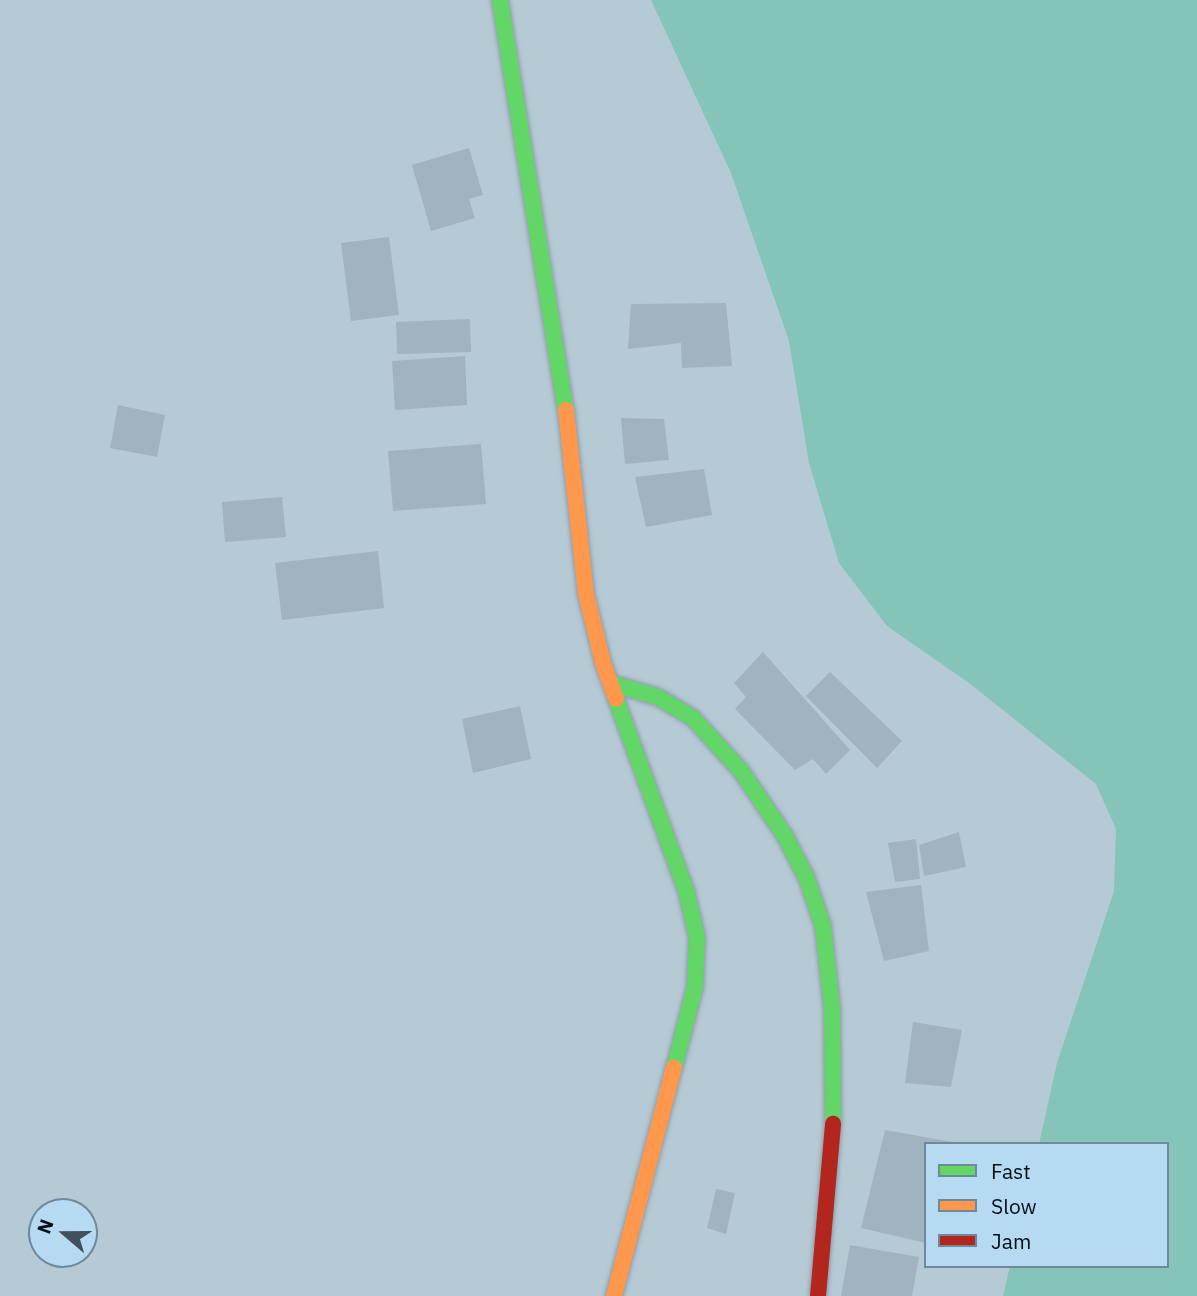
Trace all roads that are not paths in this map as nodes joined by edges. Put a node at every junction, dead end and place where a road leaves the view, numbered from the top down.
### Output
1 (500, 0) edge
2 (610, 683) junction
3 (614, 1296) edge
4 (818, 1296) edge

1 - 2 main road
2 - 3 main road
2 - 4 main road

